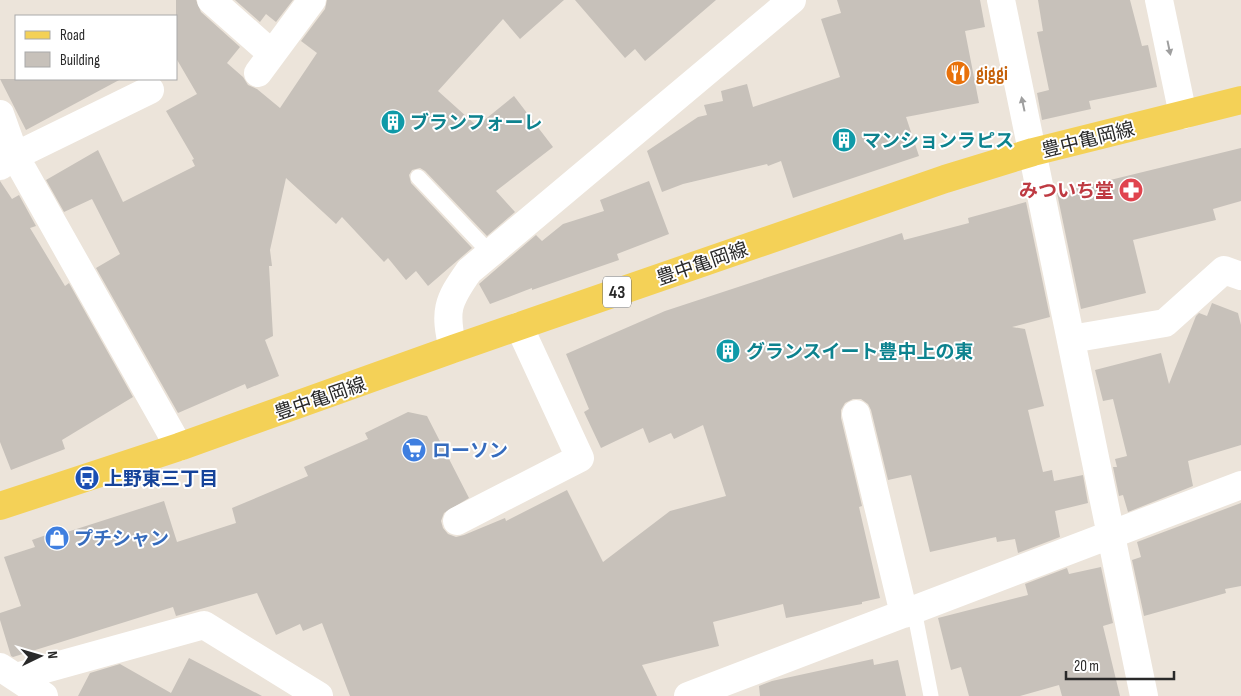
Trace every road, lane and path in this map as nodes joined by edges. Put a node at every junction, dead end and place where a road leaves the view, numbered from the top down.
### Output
1 (211, 0) edge
2 (312, 0) edge
3 (792, 0) edge
4 (1001, 0) edge
5 (1159, 0) edge
6 (150, 90) dead end
7 (1241, 100) edge
8 (0, 114) edge
9 (1183, 115) junction
10 (1033, 152) junction
11 (8, 161) edge
12 (418, 177) dead end
13 (490, 252) junction
14 (1241, 276) edge
15 (519, 326) junction
16 (1071, 339) junction
17 (453, 349) junction
18 (856, 414) dead end
19 (179, 447) junction
20 (1241, 485) edge
21 (1, 504) edge
22 (457, 521) dead end
23 (1112, 535) junction
24 (909, 612) junction
25 (8, 672) edge
26 (44, 696) edge
27 (319, 696) edge
28 (688, 696) edge
29 (931, 696) edge
30 (1144, 696) edge

1 - 2 street
3 - 13 street
10 -> 4 street
5 -> 9 street
6 - 11 street
7 - 9 main road, 豊中亀岡線 / 43
8 - 11 street
9 - 10 main road, 豊中亀岡線 / 43
10 - 15 main road, 豊中亀岡線 / 43
10 - 16 street
11 - 19 street
12 - 13 lane
13 - 17 street
14 - 16 street
15 - 17 main road, 豊中亀岡線 / 43
15 - 22 street
16 - 23 street
17 - 19 main road, 豊中亀岡線 / 43
18 - 24 street
19 - 21 main road, 豊中亀岡線 / 43
20 - 23 street
23 - 24 street
23 - 30 street
24 - 28 street
24 - 29 lane
25 - 26 street
25 - 27 street

